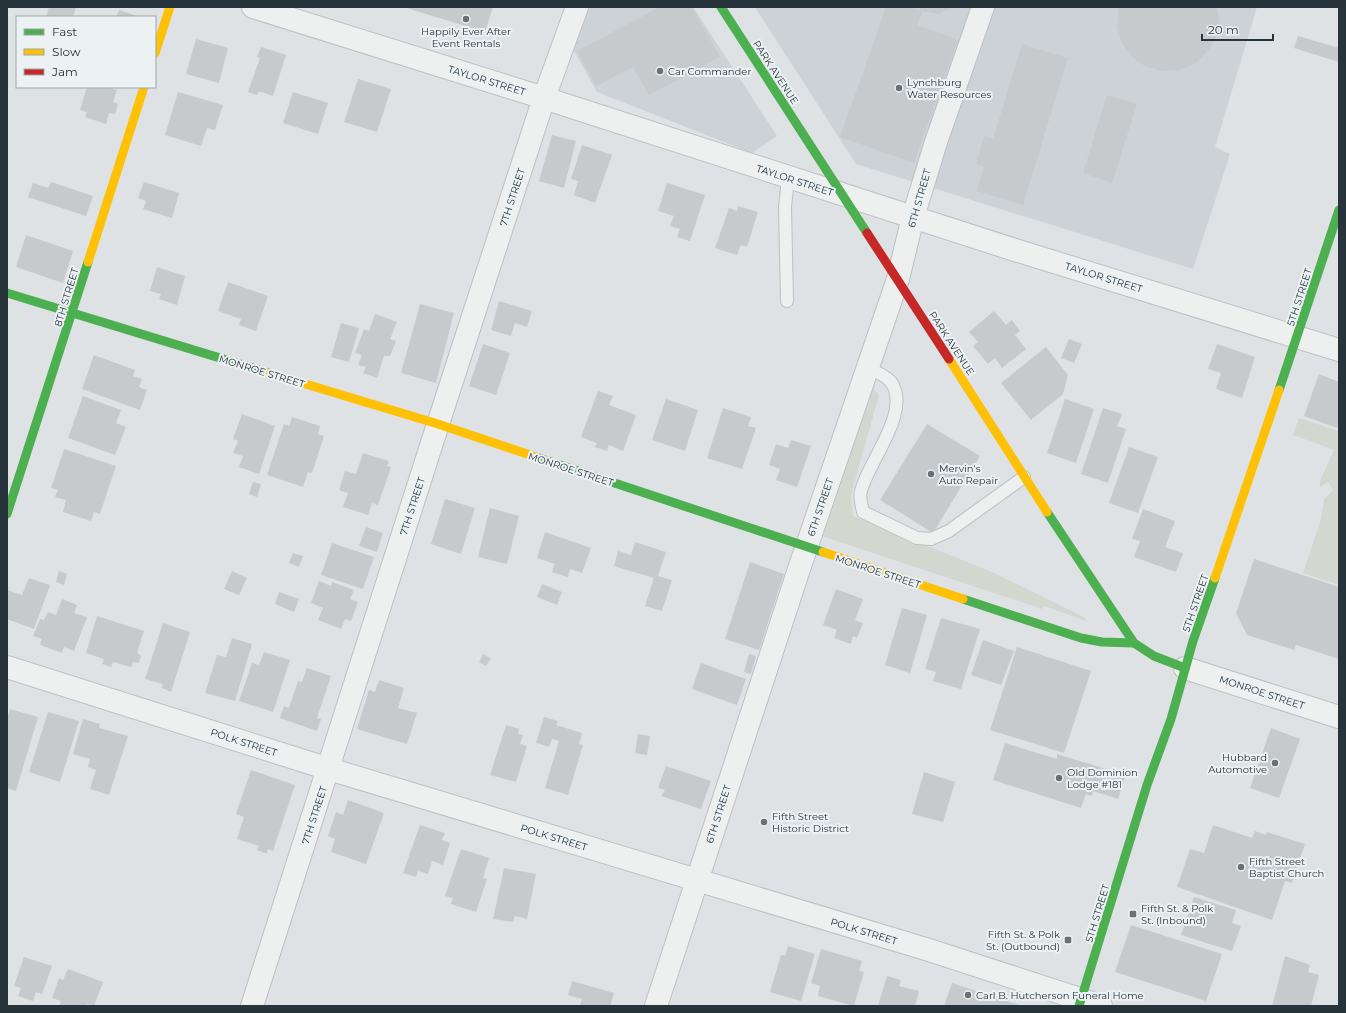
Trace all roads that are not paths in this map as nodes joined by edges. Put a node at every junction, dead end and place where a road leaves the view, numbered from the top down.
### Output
1 (170, 7) edge
2 (253, 7) edge
3 (577, 7) edge
4 (722, 7) edge
5 (984, 7) edge
6 (156, 50) edge
7 (144, 88) edge
8 (544, 98) junction
9 (788, 178) junction
10 (841, 195) junction
11 (1339, 210) edge
12 (913, 217) junction
13 (898, 279) junction
14 (7, 293) edge
15 (787, 301) dead end
16 (72, 313) junction
17 (1298, 337) junction
18 (1339, 350) edge
19 (867, 368) junction
20 (438, 424) junction
21 (1024, 477) junction
22 (7, 514) edge
23 (806, 547) junction
24 (1134, 643) junction
25 (7, 667) edge
26 (1185, 668) junction
27 (1339, 717) edge
28 (329, 769) junction
29 (696, 880) junction
30 (1080, 1003) edge
31 (252, 1006) edge
32 (656, 1006) edge
33 (1102, 1006) edge

1 - 6 street
2 - 8 street, TAYLOR STREET
3 - 8 street, 7TH STREET
4 - 10 street, PARK AVENUE
5 - 12 street, 6TH STREET
7 - 16 street, 8TH STREET
8 - 9 street, TAYLOR STREET
8 - 20 street, 7TH STREET
9 - 10 street, TAYLOR STREET
9 - 15 lane
10 - 12 street, TAYLOR STREET
10 - 13 street, PARK AVENUE
11 - 17 street, 5TH STREET
12 - 13 street, 6TH STREET
12 - 17 street, TAYLOR STREET
13 - 19 street, 6TH STREET
13 - 21 street, PARK AVENUE
14 - 16 street, MONROE STREET
16 - 20 street, MONROE STREET
16 - 22 street, 8TH STREET
17 - 18 street, TAYLOR STREET
17 - 26 street, 5TH STREET
19 - 21 lane
19 - 23 street, 6TH STREET
20 - 23 street, MONROE STREET
20 - 28 street, 7TH STREET
21 - 24 street, PARK AVENUE
23 - 24 street, MONROE STREET
23 - 29 street, 6TH STREET
24 - 26 street, PARK AVENUE
25 - 28 street, POLK STREET
26 - 27 street, MONROE STREET
26 - 30 street, 5TH STREET
28 - 29 street, POLK STREET
28 - 31 street, 7TH STREET
29 - 30 street, POLK STREET
29 - 32 street, 6TH STREET
30 - 33 street, POLK STREET

